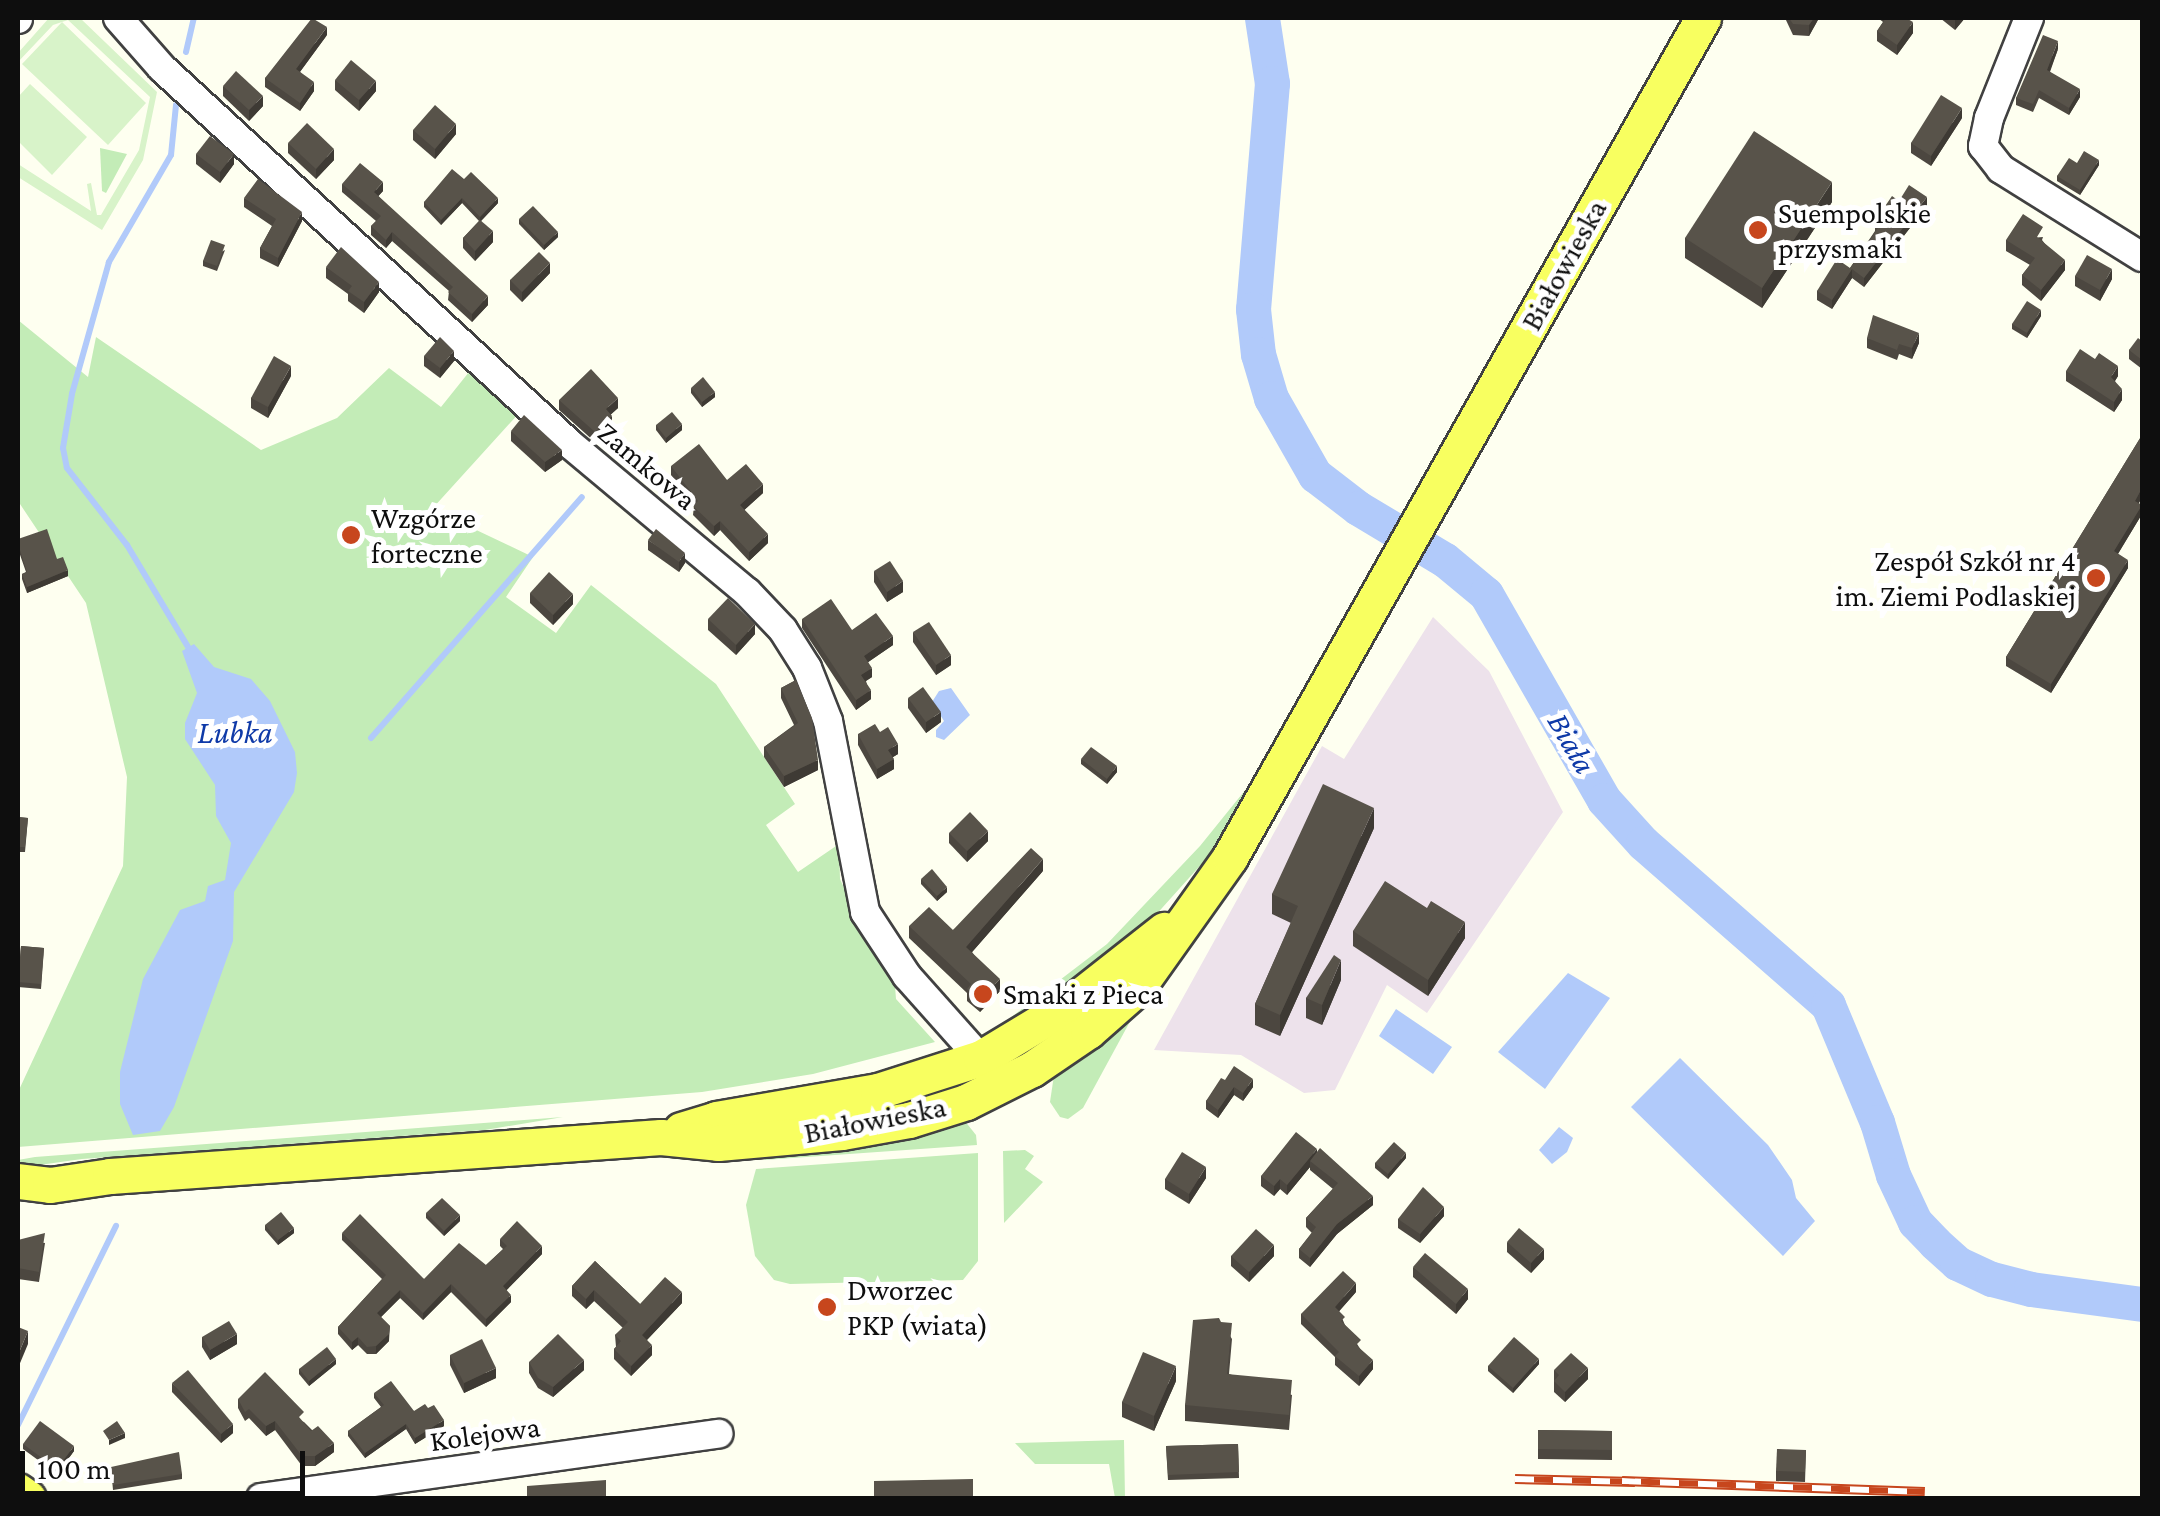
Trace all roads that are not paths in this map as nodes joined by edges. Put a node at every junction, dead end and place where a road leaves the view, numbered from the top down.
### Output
1 (118, 18) edge
2 (1703, 18) edge
3 (2030, 18) edge
4 (2142, 257) edge
5 (992, 1072) junction
6 (34, 1183) edge
7 (18, 1200) edge
8 (719, 1434) dead end
9 (18, 1491) edge
10 (28, 1498) edge
11 (261, 1498) edge

1 - 5 street, Zamkowa
2 - 5 main road, Białowieska
3 - 4 street
5 - 6 main road, Białowieska
6 - 7 main road, Białowieska
8 - 11 street, Kolejowa
9 - 10 main road

